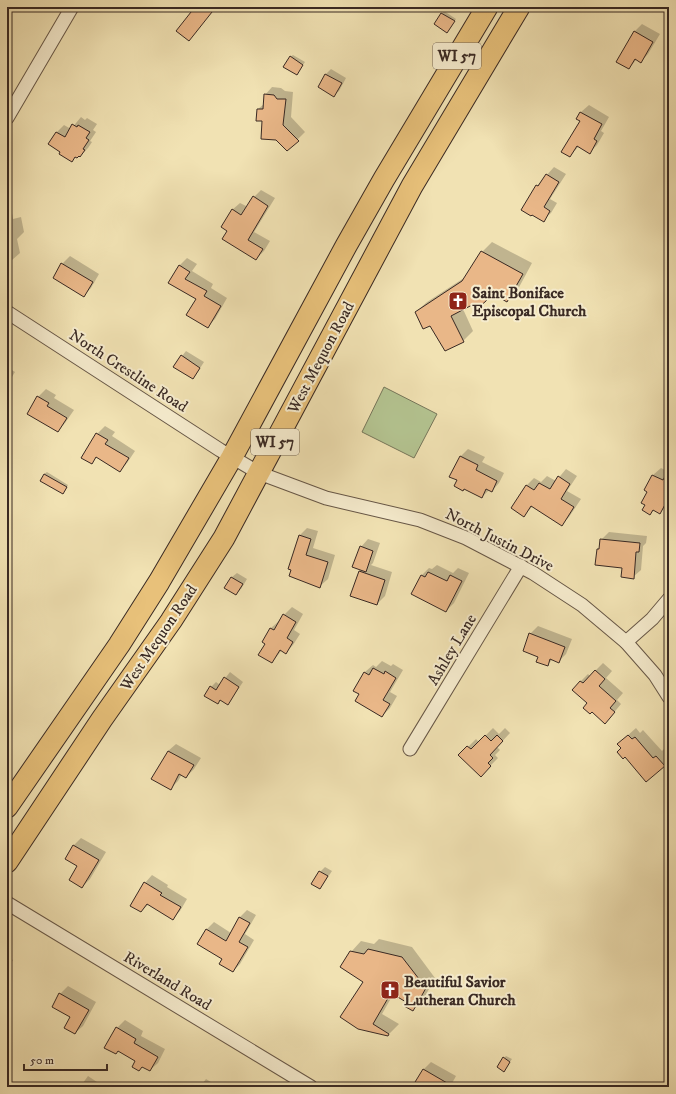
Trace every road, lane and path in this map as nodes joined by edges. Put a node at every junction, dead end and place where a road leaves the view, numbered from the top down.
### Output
1 (72, 7) edge
2 (487, 7) edge
3 (519, 7) edge
4 (7, 118) edge
5 (7, 312) edge
6 (232, 457) junction
7 (259, 473) junction
8 (521, 566) junction
9 (669, 599) edge
10 (626, 642) junction
11 (669, 697) edge
12 (410, 749) dead end
13 (7, 806) edge
14 (7, 862) edge
15 (7, 903) edge
16 (311, 1087) edge

1 - 4 street
2 - 6 main road, West Mequon Road / WI 57
3 - 7 main road, West Mequon Road / WI 57
5 - 6 street, North Crestline Road
6 - 7 street, North Justin Drive
6 - 13 main road, West Mequon Road / WI 57
7 - 8 street, North Justin Drive
7 - 14 main road, West Mequon Road / WI 57
8 - 10 street, North Justin Drive
8 - 12 street, Ashley Lane
9 - 10 street
10 - 11 street, North Justin Drive
15 - 16 street, Riverland Road

